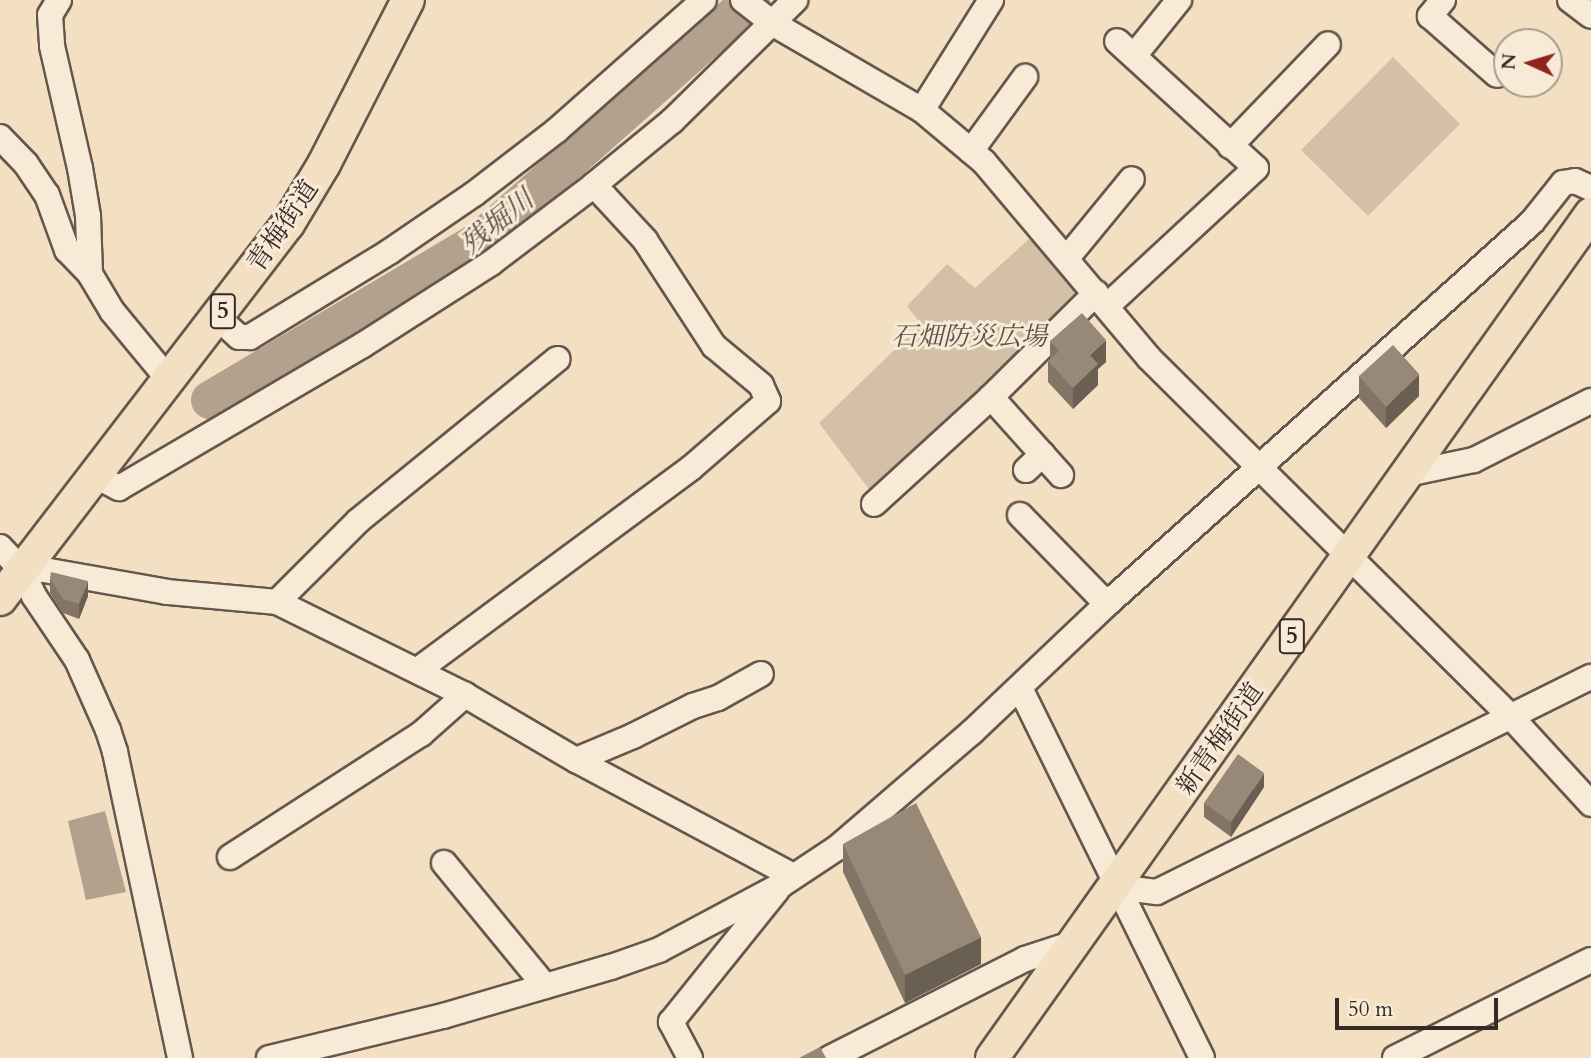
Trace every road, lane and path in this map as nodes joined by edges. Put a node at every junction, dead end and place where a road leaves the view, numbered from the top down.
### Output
1 (59, 0) edge
2 (408, 0) edge
3 (704, 0) edge
4 (743, 0) edge
5 (795, 0) edge
6 (990, 0) edge
7 (1179, 0) edge
8 (1443, 0) edge
9 (1570, 0) edge
10 (1591, 16) edge
11 (769, 21) junction
12 (1328, 44) dead end
13 (1493, 71) edge
14 (1025, 77) dead end
15 (922, 110) junction
16 (0, 137) edge
17 (1230, 146) junction
18 (971, 151) junction
19 (1132, 179) dead end
20 (594, 185) junction
21 (1591, 188) edge
22 (1591, 214) edge
23 (1067, 258) junction
24 (90, 274) junction
25 (1102, 300) junction
26 (218, 318) junction
27 (557, 359) dead end
28 (169, 380) junction
29 (990, 397) junction
30 (1591, 401) edge
31 (1259, 468) junction
32 (1407, 474) junction
33 (1061, 475) dead end
34 (96, 476) junction
35 (874, 504) dead end
36 (1020, 515) dead end
37 (0, 547) edge
38 (1348, 558) junction
39 (22, 571) junction
40 (0, 598) edge
41 (277, 602) junction
42 (1107, 604) junction
43 (418, 670) junction
44 (761, 674) dead end
45 (1591, 677) edge
46 (1020, 688) junction
47 (465, 695) junction
48 (1511, 718) junction
49 (576, 760) junction
50 (1591, 804) edge
51 (230, 857) dead end
52 (444, 863) dead end
53 (787, 881) junction
54 (1116, 887) junction
55 (1077, 942) junction
56 (1591, 960) edge
57 (545, 986) junction
58 (180, 1058) edge
59 (269, 1058) edge
60 (690, 1058) edge
61 (830, 1058) edge
62 (992, 1058) edge
63 (1202, 1058) edge
64 (1395, 1058) edge

1 - 24 street
2 - 26 main road, 青梅街道 / 5
3 - 26 street
4 - 11 street
5 - 11 street
6 - 15 street
7 - 17 street
8 - 13 street
9 - 10 street
11 - 15 street
11 - 20 street
12 - 17 street
14 - 18 street
15 - 18 street
16 - 24 street
17 - 25 street
18 - 23 street
19 - 23 street
20 - 34 street
20 - 43 street
21 - 31 street
22 - 32 main road, 新青梅街道 / 5
23 - 25 street
24 - 28 street
25 - 29 street
25 - 31 street
26 - 28 main road, 青梅街道 / 5
27 - 41 street
28 - 34 main road, 青梅街道 / 5
29 - 33 street
29 - 35 street
30 - 32 street
31 - 38 street
31 - 42 street
32 - 38 main road, 新青梅街道 / 5
34 - 39 main road, 青梅街道 / 5
36 - 42 street
37 - 39 street
38 - 48 street
38 - 54 main road, 新青梅街道 / 5
39 - 40 main road, 青梅街道 / 5
39 - 41 street
39 - 58 street
41 - 43 street
42 - 46 street
43 - 47 street
44 - 49 street
45 - 48 street
46 - 53 street
46 - 54 street
47 - 49 street
47 - 51 street
48 - 50 street
48 - 54 street
49 - 53 street
52 - 57 street
53 - 57 street
53 - 60 street
54 - 55 main road, 新青梅街道 / 5
54 - 63 street
55 - 61 street
55 - 62 main road, 新青梅街道 / 5
56 - 64 street
57 - 59 street

